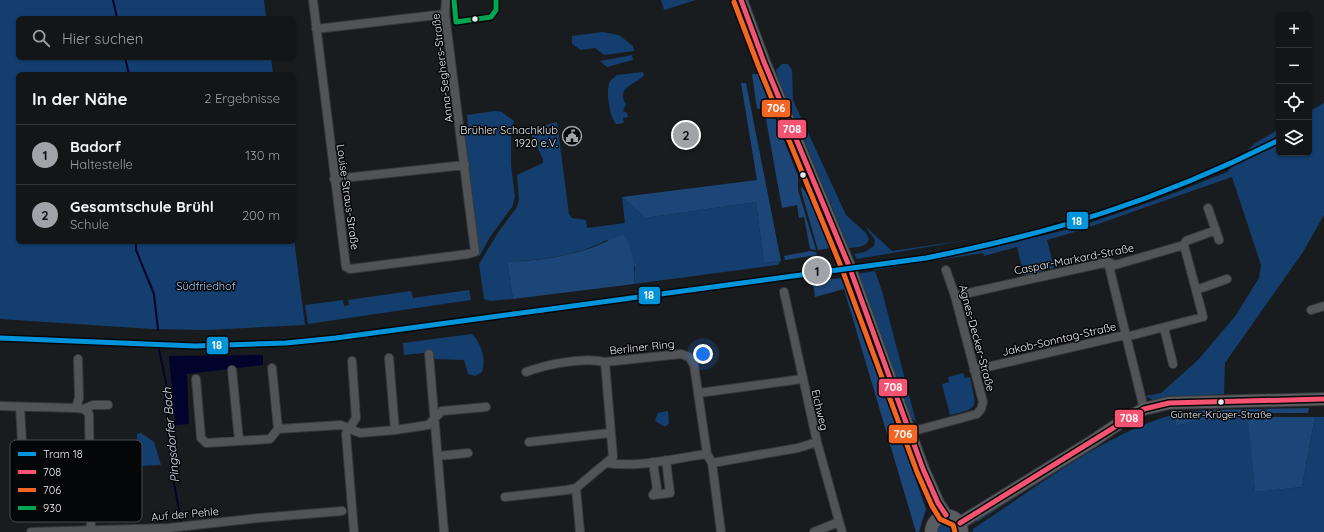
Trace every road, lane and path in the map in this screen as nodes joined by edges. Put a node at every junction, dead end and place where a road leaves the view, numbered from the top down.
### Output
1 (312, 0) edge
2 (446, 0) edge
3 (741, 0) edge
4 (445, 14) junction
5 (316, 29) junction
6 (465, 166) junction
7 (334, 179) junction
8 (1208, 208) dead end
9 (1216, 230) junction
10 (1219, 240) dead end
11 (1184, 245) junction
12 (475, 252) joint
13 (1108, 262) junction
14 (946, 270) dead end
15 (1227, 279) dead end
16 (1196, 290) junction
17 (784, 292) dead end
18 (955, 296) junction
19 (1324, 306) edge
20 (1311, 310) dead end
21 (1164, 328) junction
22 (1126, 336) junction
23 (429, 354) dead end
24 (388, 358) dead end
25 (78, 359) dead end
26 (352, 361) dead end
27 (605, 362) junction
28 (1173, 364) dead end
29 (272, 368) dead end
30 (232, 370) dead end
31 (974, 370) junction
32 (526, 372) dead end
33 (887, 372) junction
34 (196, 379) dead end
35 (802, 379) junction
36 (699, 393) junction
37 (1324, 399) edge
38 (1179, 404) junction
39 (108, 405) dead end
40 (0, 406) edge
41 (20, 407) junction
42 (486, 407) dead end
43 (80, 408) junction
44 (1144, 409) junction
45 (434, 418) junction
46 (1117, 426) junction
47 (349, 428) junction
48 (278, 429) junction
49 (395, 430) junction
50 (910, 432) junction
51 (610, 433) junction
52 (21, 440) edge
53 (91, 440) edge
54 (239, 441) junction
55 (529, 442) dead end
56 (817, 442) junction
57 (468, 453) dead end
58 (707, 454) junction
59 (438, 456) junction
60 (666, 460) junction
61 (654, 462) junction
62 (607, 463) junction
63 (712, 463) junction
64 (576, 488) junction
65 (505, 497) dead end
66 (342, 511) dead end
67 (942, 516) junction
68 (91, 522) edge
69 (839, 522) junction
70 (961, 528) edge
71 (91, 530) junction
72 (30, 532) edge
73 (354, 532) edge
74 (444, 532) edge
75 (580, 532) edge
76 (721, 532) edge
77 (814, 532) edge
78 (842, 532) edge
79 (931, 532) edge

1 - 5 street, Louise-Straus-Straße
2 - 4 street, Anna-Seghers-Straße
3 - 33 street
4 - 5 street
4 - 6 street, Anna-Seghers-Straße
5 - 7 street, Louise-Straus-Straße
6 - 7 street
6 - 12 street, Anna-Seghers-Straße
7 - 12 street, Louise-Straus-Straße
8 - 9 street
9 - 10 street
9 - 11 street, Caspar-Markard-Straße
11 - 13 street, Caspar-Markard-Straße
11 - 16 street, Jakob-Sonntag-Straße
13 - 18 street, Caspar-Markard-Straße
13 - 22 street
14 - 18 street, Agnes-Decker-Straße
15 - 16 street
16 - 21 street, Jakob-Sonntag-Straße
17 - 35 street, Eichweg
18 - 31 street, Agnes-Decker-Straße
19 - 20 street
21 - 22 street, Jakob-Sonntag-Straße
21 - 28 street
22 - 31 street, Jakob-Sonntag-Straße
22 - 44 street
23 - 45 street
24 - 49 street
25 - 43 street
26 - 47 street
27 - 32 street
27 - 36 street, Berliner Ring
27 - 51 street, Berliner Ring
29 - 48 street
30 - 54 street
31 - 50 street, Agnes-Decker-Straße
33 - 50 street
33 - 67 street
34 - 54 street
35 - 36 street
35 - 56 street, Eichweg
36 - 58 street, Berliner Ring
37 - 38 street
38 - 44 street
38 - 46 street
39 - 43 street
40 - 41 street
41 - 43 street
41 - 52 street
42 - 45 street
43 - 53 street
44 - 46 street
45 - 49 street
45 - 59 street
46 - 70 street
47 - 48 street
47 - 49 street
47 - 73 street
48 - 54 street
50 - 67 street
51 - 55 street
51 - 62 street, Berliner Ring
56 - 63 street
56 - 69 street, Eichweg
57 - 59 street
58 - 60 street
58 - 63 street, Berliner Ring
59 - 74 street
60 - 61 street
60 - 61 street
61 - 62 street
62 - 64 street
63 - 76 street, Berliner Ring
64 - 65 street
64 - 75 street
66 - 71 street, Auf der Pehle
67 - 70 street
67 - 79 street
68 - 71 street
69 - 77 street
69 - 78 street, Eichweg
71 - 72 street, Auf der Pehle

